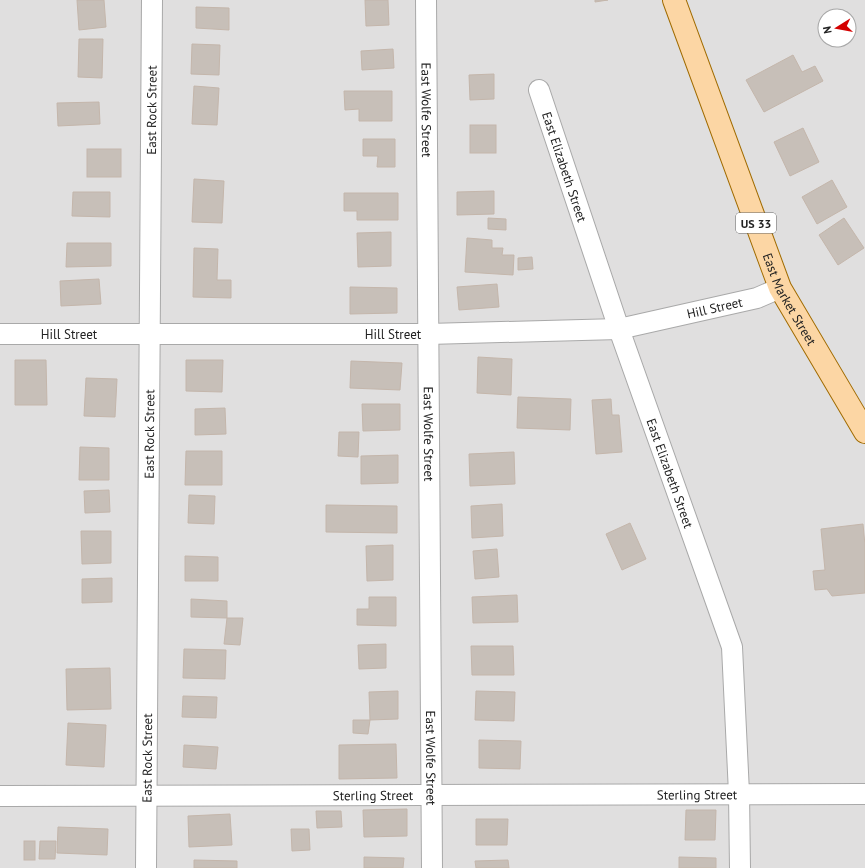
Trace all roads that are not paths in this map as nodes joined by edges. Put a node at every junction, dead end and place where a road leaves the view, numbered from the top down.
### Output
1 (152, 0) edge
2 (426, 0) edge
3 (674, 0) edge
4 (539, 90) dead end
5 (780, 288) junction
6 (619, 329) junction
7 (0, 334) edge
8 (428, 334) junction
9 (150, 335) junction
10 (865, 432) edge
11 (739, 793) junction
12 (431, 794) junction
13 (865, 794) edge
14 (147, 795) junction
15 (0, 796) edge
16 (146, 868) edge
17 (432, 868) edge
18 (740, 868) edge

1 - 9 street, East Rock Street
2 - 8 street, East Wolfe Street
3 - 5 main road, East Market Street / US 33
4 - 6 street, East Elizabeth Street
5 - 6 street, Hill Street
5 - 10 main road, East Market Street / US 33
6 - 8 street, Hill Street
6 - 11 street, East Elizabeth Street
7 - 9 street, Hill Street
8 - 9 street, Hill Street
8 - 12 street, East Wolfe Street
9 - 14 street, East Rock Street
11 - 12 street, Sterling Street
11 - 13 street, Sterling Street
11 - 18 street, East Elizabeth Street
12 - 14 street, Sterling Street
12 - 17 street, East Wolfe Street
14 - 15 street, Sterling Street
14 - 16 street, East Rock Street

